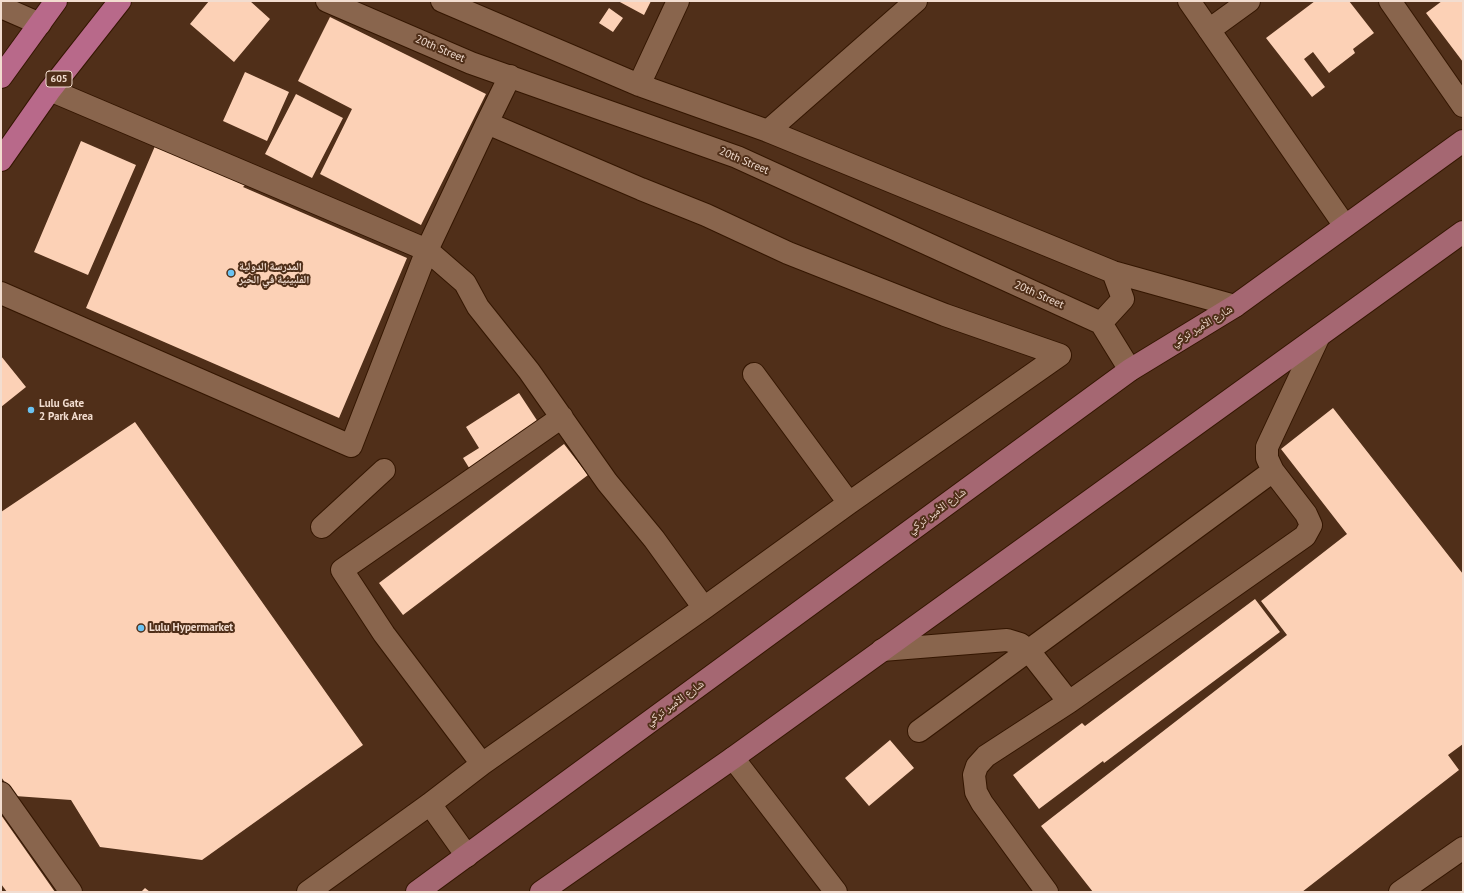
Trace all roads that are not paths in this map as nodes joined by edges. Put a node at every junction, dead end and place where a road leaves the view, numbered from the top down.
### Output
1 (56, 1) edge
2 (120, 1) edge
3 (327, 1) edge
4 (442, 1) edge
5 (678, 1) edge
6 (916, 1) edge
7 (1189, 1) edge
8 (1249, 1) edge
9 (1390, 1) edge
10 (1, 7) edge
11 (40, 24) junction
12 (1209, 30) junction
13 (510, 76) junction
14 (1, 77) edge
15 (639, 85) junction
16 (50, 90) junction
17 (1463, 106) edge
18 (487, 123) junction
19 (768, 131) junction
20 (1463, 141) edge
21 (1, 160) edge
22 (1345, 226) junction
23 (1463, 232) edge
24 (427, 250) junction
25 (1113, 272) junction
26 (1, 292) edge
27 (1235, 306) junction
28 (1101, 323) junction
29 (1319, 336) junction
30 (1130, 370) junction
31 (754, 374) dead end
32 (562, 417) junction
33 (384, 470) dead end
34 (1274, 471) junction
35 (849, 503) junction
36 (322, 527) dead end
37 (704, 608) junction
38 (882, 650) junction
39 (1029, 651) junction
40 (1069, 702) junction
41 (919, 731) dead end
42 (733, 758) junction
43 (482, 764) junction
44 (1, 793) edge
45 (430, 804) junction
46 (1463, 848) edge
47 (467, 856) junction
48 (71, 892) edge
49 (308, 892) edge
50 (417, 892) edge
51 (541, 892) edge
52 (836, 892) edge
53 (1047, 892) edge
54 (1400, 892) edge

1 - 11 highway
2 - 16 highway, 605
3 - 13 street, 20th Street
4 - 15 street
5 - 15 street
6 - 19 street
7 - 12 street
8 - 12 street
9 - 17 street
10 - 11 street
11 - 14 highway
12 - 22 street
13 - 18 street
13 - 28 street, 20th Street
15 - 19 street
16 - 21 highway, 605
16 - 24 street
18 - 24 street
18 - 35 street
19 - 25 street
20 - 22 main road, شارع الأمير تركي
22 - 27 main road, شارع الأمير تركي
23 - 29 main road
24 - 26 street
24 - 32 street
25 - 27 street
25 - 28 street
27 - 30 main road, شارع الأمير تركي
28 - 30 street
29 - 34 street
29 - 38 main road
30 - 47 main road, شارع الأمير تركي
31 - 35 street
32 - 37 street
32 - 43 street
33 - 36 street
34 - 39 street
34 - 40 street
35 - 37 street
37 - 43 street
38 - 39 street
38 - 42 main road
39 - 40 street
39 - 41 street
40 - 53 street
42 - 51 main road
42 - 52 street
43 - 45 street
44 - 48 street
45 - 47 street
45 - 49 street
46 - 54 street
47 - 50 main road, شارع الأمير تركي

